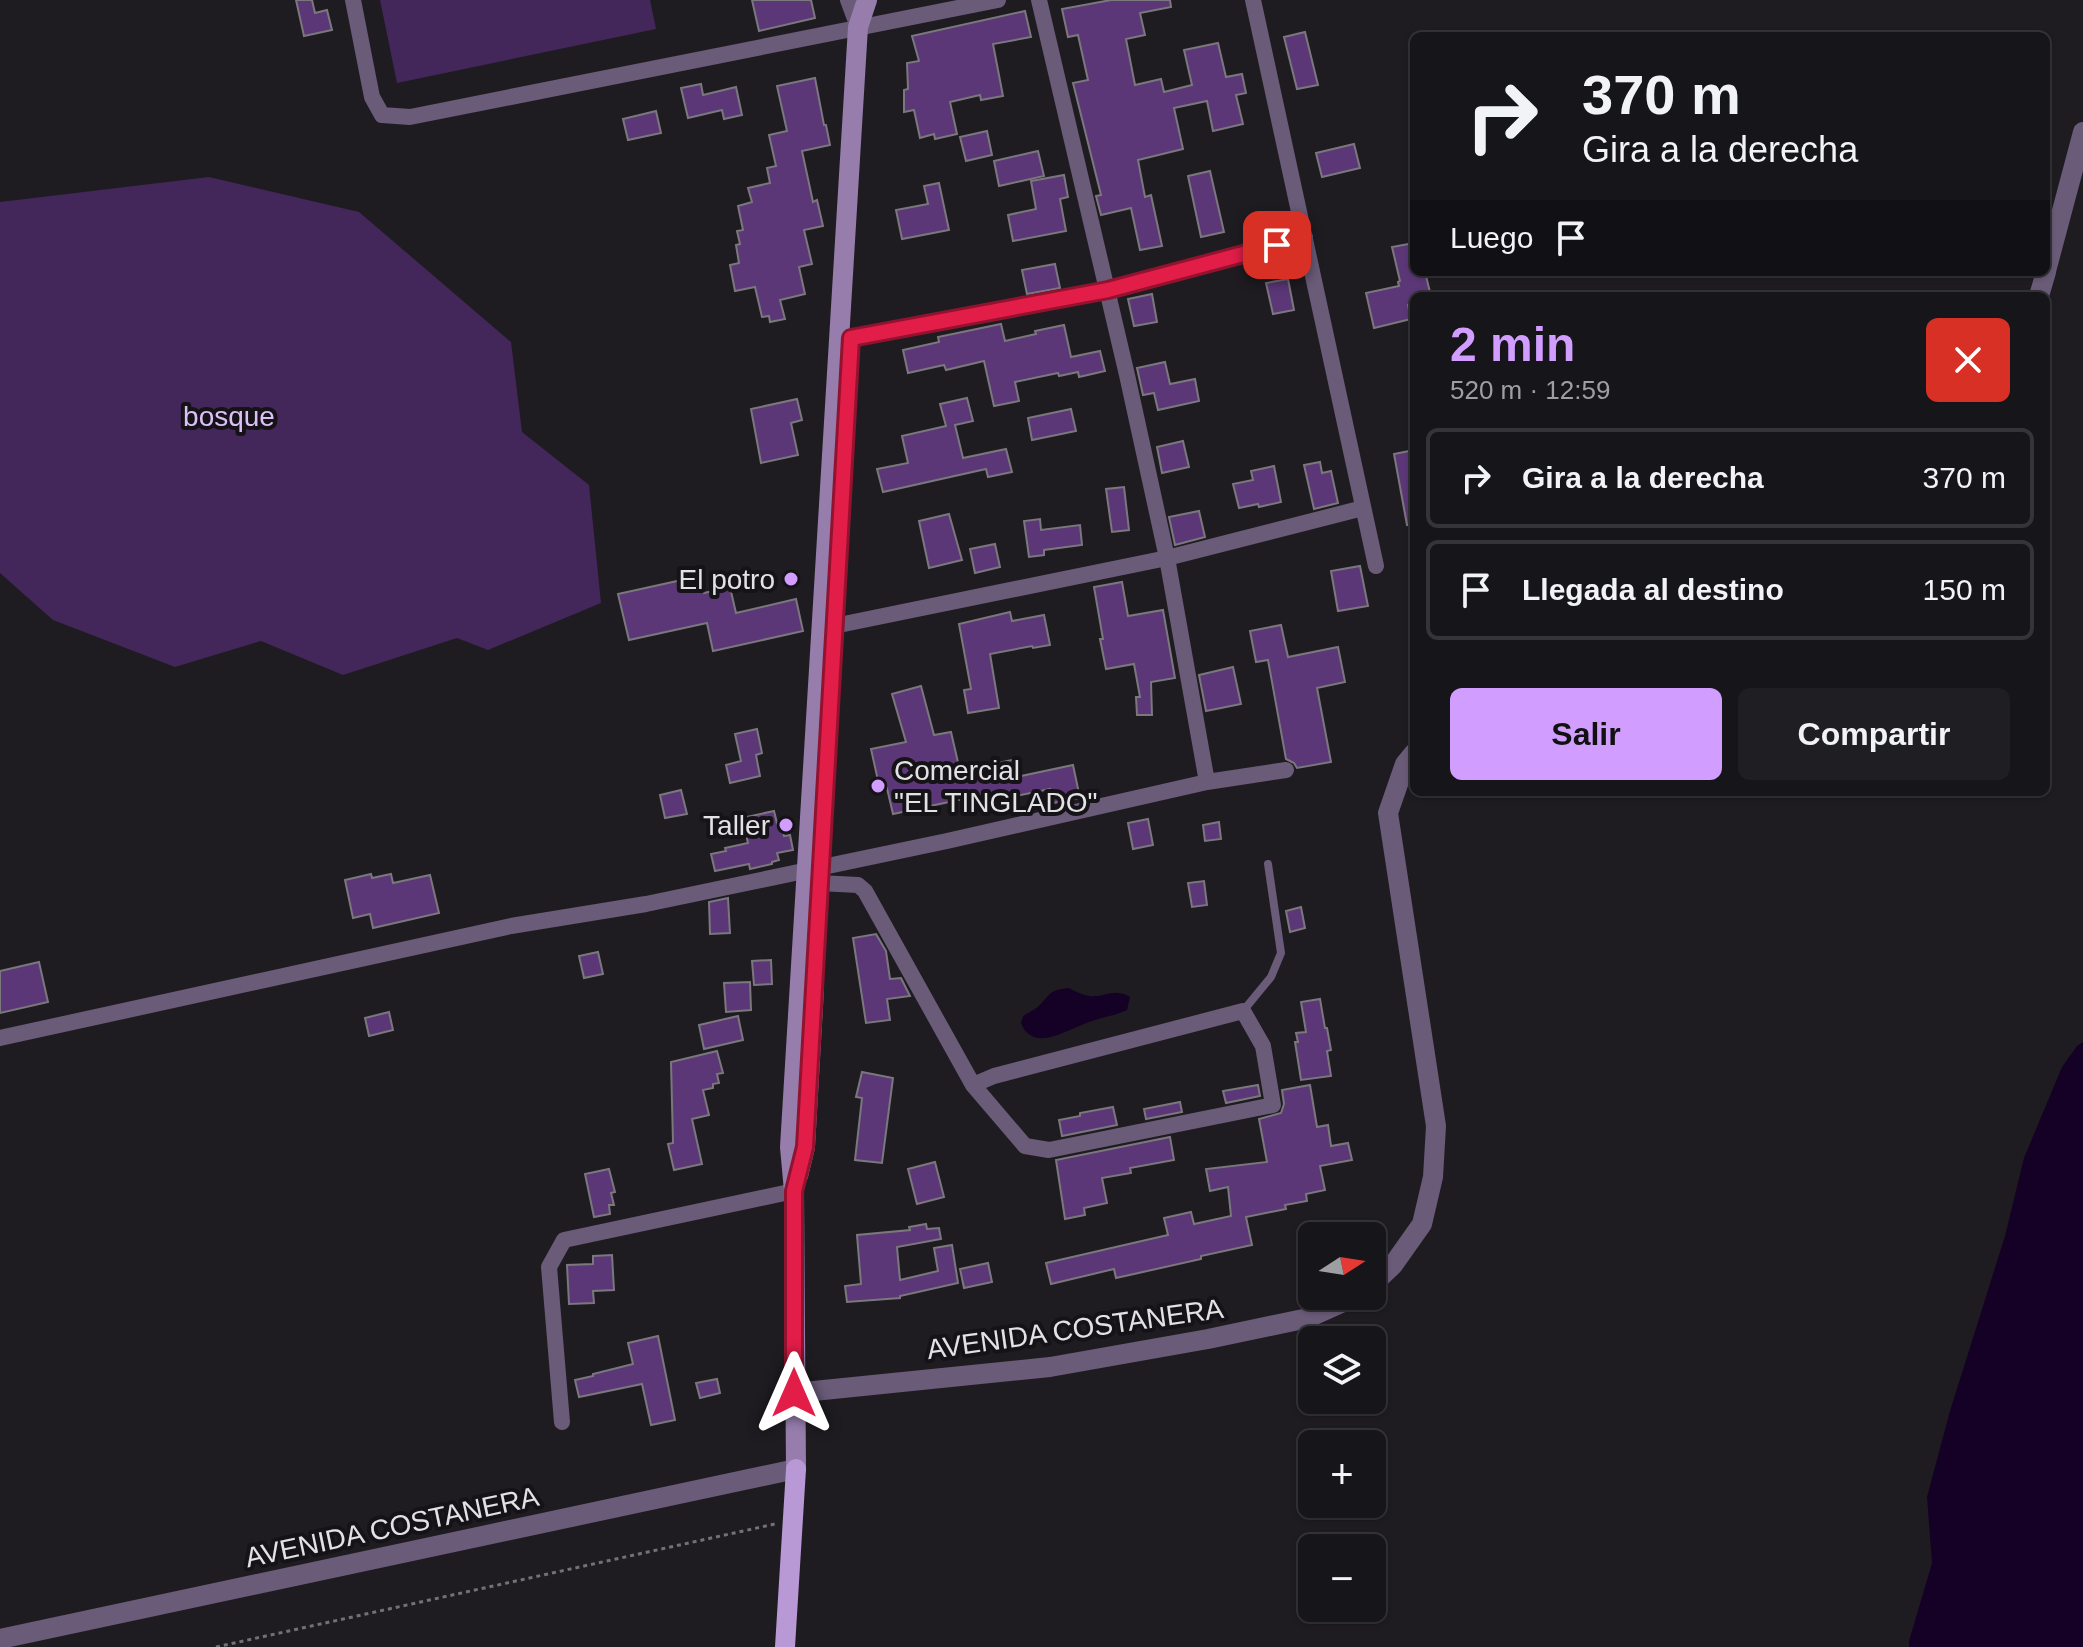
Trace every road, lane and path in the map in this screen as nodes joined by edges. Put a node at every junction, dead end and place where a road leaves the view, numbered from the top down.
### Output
1 (353, 0) edge
2 (848, 0) edge
3 (867, 0) edge
4 (879, 0) edge
5 (998, 0) edge
6 (1039, 0) edge
7 (1253, 0) edge
8 (864, 26) junction
9 (2083, 132) edge
10 (1305, 237) junction
11 (2050, 256) edge
12 (1108, 290) junction
13 (851, 338) junction
14 (1363, 508) junction
15 (1167, 558) junction
16 (1376, 566) dead end
17 (834, 626) junction
18 (1410, 758) edge
19 (1286, 770) dead end
20 (1207, 782) junction
21 (1268, 864) dead end
22 (816, 873) junction
23 (1243, 1011) junction
24 (0, 1038) edge
25 (973, 1085) junction
26 (794, 1191) junction
27 (1386, 1272) edge
28 (1326, 1310) edge
29 (794, 1393) junction
30 (562, 1422) dead end
31 (796, 1469) junction
32 (794, 1520) junction
33 (0, 1639) edge
34 (216, 1647) edge
35 (785, 1647) edge

1 - 8 street
2 - 8 street
3 - 8 main road
4 - 8 main road
5 - 8 street
6 - 12 street
7 - 10 street
8 - 13 main road
8 - 22 main road
9 - 11 street
10 - 12 street
10 - 14 street
12 - 13 street
12 - 15 street
13 - 17 main road
14 - 15 street
14 - 16 street
15 - 17 street
15 - 20 street
17 - 22 main road
18 - 27 street
19 - 20 street
20 - 22 street
21 - 23 lane
22 - 24 street
22 - 25 street
22 - 26 main road
23 - 25 street
23 - 25 street
26 - 29 main road
26 - 30 street
28 - 29 street, AVENIDA COSTANERA
29 - 31 main road
31 - 32 main road
31 - 33 street, AVENIDA COSTANERA
32 - 34 path
32 - 35 main road

